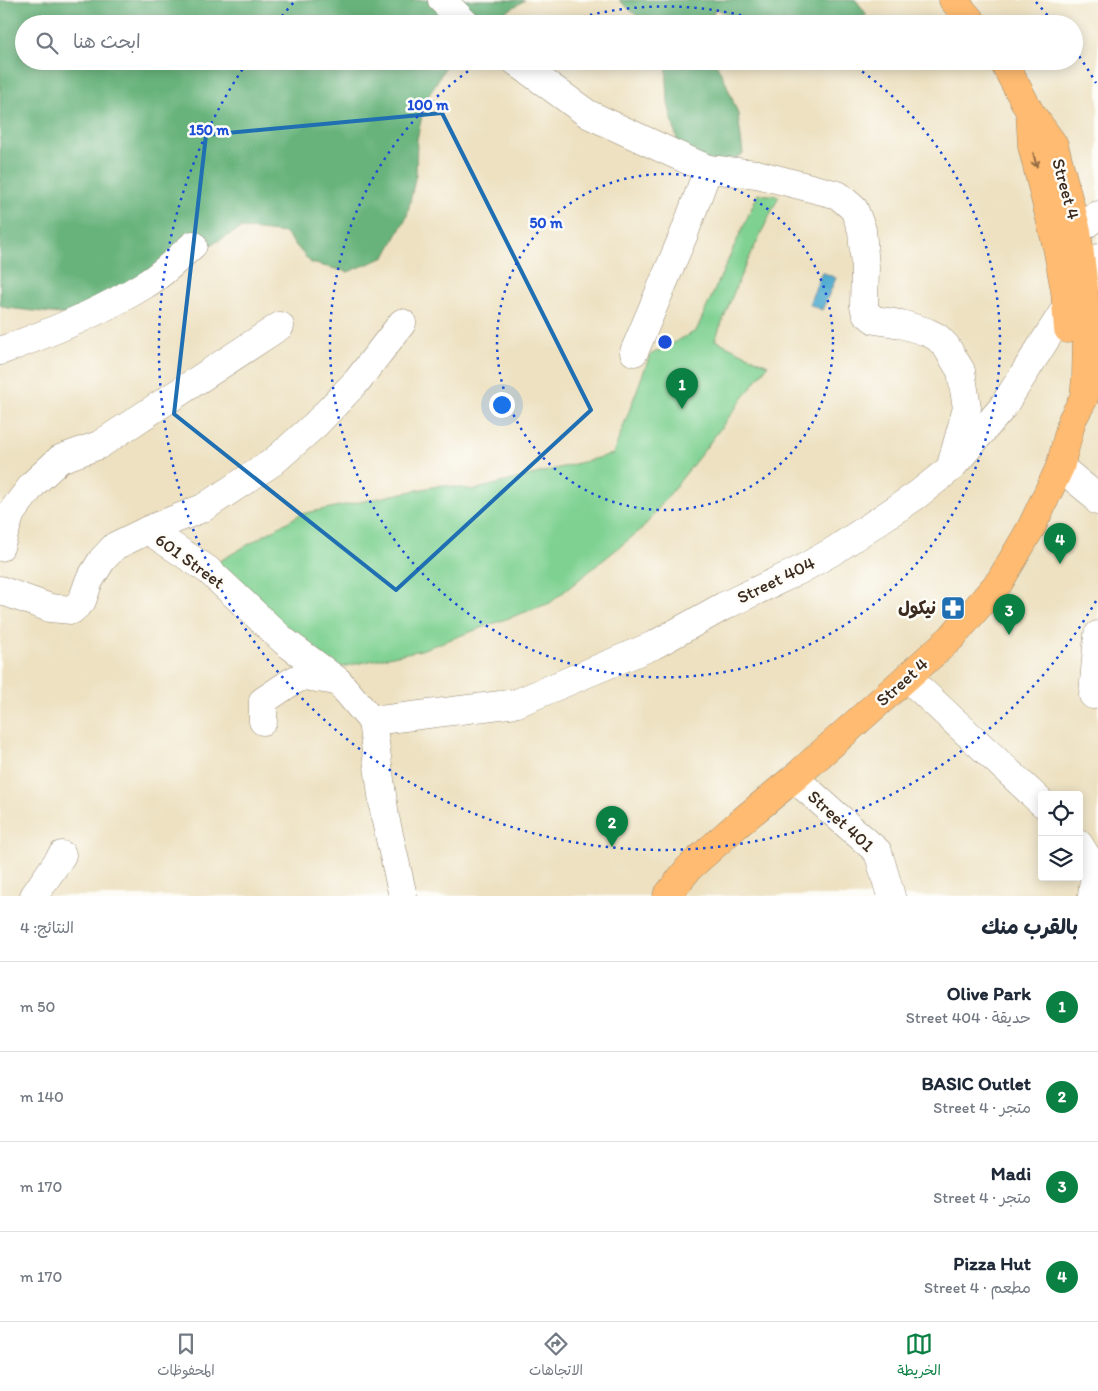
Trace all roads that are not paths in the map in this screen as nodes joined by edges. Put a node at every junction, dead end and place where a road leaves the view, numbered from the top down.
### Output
1 (442, 0) edge
2 (953, 0) edge
3 (457, 15) edge
4 (966, 15) edge
5 (527, 70) edge
6 (1008, 70) edge
7 (708, 168) junction
8 (1098, 215) edge
9 (1067, 239) junction
10 (194, 245) dead end
11 (1098, 258) edge
12 (1075, 297) junction
13 (402, 322) dead end
14 (280, 326) dead end
15 (0, 351) edge
16 (634, 352) dead end
17 (1084, 383) edge
18 (1060, 467) junction
19 (951, 468) junction
20 (1098, 501) edge
21 (148, 530) junction
22 (0, 547) edge
23 (0, 590) edge
24 (1098, 635) edge
25 (908, 678) junction
26 (338, 681) junction
27 (1093, 695) dead end
28 (263, 720) dead end
29 (372, 721) junction
30 (794, 778) junction
31 (1038, 799) edge
32 (1083, 852) edge
33 (62, 855) dead end
34 (1095, 878) edge
35 (34, 896) edge
36 (403, 896) edge
37 (667, 896) edge
38 (891, 896) edge

1 - 3 street
2 - 4 main road
5 - 7 street
6 - 9 main road, Street 4
7 - 16 street
7 - 19 street
8 - 9 street
9 - 12 main road, Street 4
10 - 15 street
11 - 12 street, Street 404
12 - 17 main road, Street 4
12 - 19 street, Street 404
13 - 21 street
14 - 22 street
17 - 18 main road, Street 4
18 - 20 street
18 - 25 main road, Street 4
19 - 29 street, Street 404
21 - 23 street, 601 Street
21 - 26 street, 601 Street
24 - 27 street
25 - 30 main road, Street 4
25 - 31 street
26 - 28 street
26 - 29 street, 601 Street
29 - 36 street
30 - 37 main road, Street 4
30 - 38 street, Street 401
32 - 34 street
33 - 35 street

